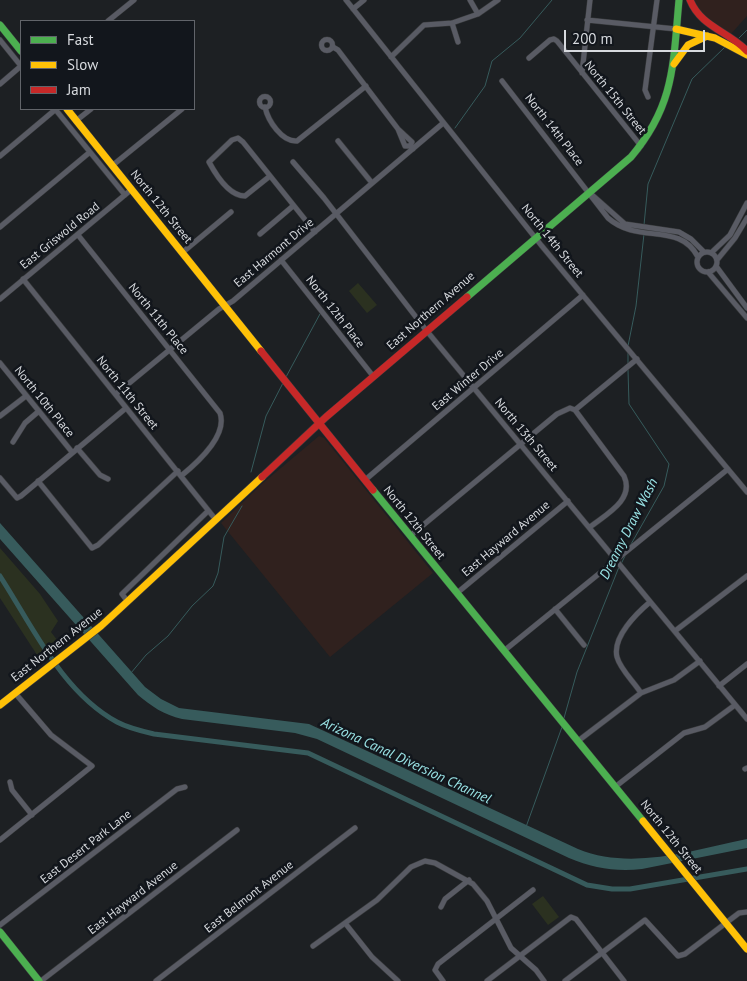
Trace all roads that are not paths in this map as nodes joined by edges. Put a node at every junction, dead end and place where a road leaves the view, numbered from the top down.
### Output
1 (134, 0) edge
2 (346, 0) edge
3 (364, 0) edge
4 (470, 0) edge
5 (498, 0) edge
6 (590, 0) edge
7 (657, 0) edge
8 (679, 0) edge
9 (690, 0) edge
10 (353, 9) junction
11 (478, 14) junction
12 (109, 20) edge
13 (587, 20) junction
14 (452, 23) junction
15 (0, 25) edge
16 (653, 27) junction
17 (676, 29) junction
18 (707, 36) junction
19 (727, 39) junction
20 (0, 40) edge
21 (458, 42) dead end
22 (738, 45) junction
23 (332, 47) dead end
24 (20, 50) edge
25 (747, 51) edge
26 (747, 55) edge
27 (391, 57) junction
28 (529, 58) dead end
29 (20, 65) edge
30 (673, 65) junction
31 (20, 67) edge
32 (582, 73) junction
33 (502, 80) dead end
34 (0, 84) edge
35 (366, 86) junction
36 (648, 98) dead end
37 (265, 108) dead end
38 (55, 110) edge
39 (57, 110) edge
40 (68, 110) edge
41 (89, 110) edge
42 (181, 110) edge
43 (76, 120) junction
44 (442, 124) junction
45 (338, 140) dead end
46 (641, 146) junction
47 (411, 147) junction
48 (90, 152) junction
49 (0, 156) edge
50 (293, 162) dead end
51 (113, 165) junction
52 (270, 176) junction
53 (372, 183) junction
54 (132, 189) junction
55 (590, 192) junction
56 (125, 195) junction
57 (747, 203) edge
58 (293, 206) junction
59 (231, 212) dead end
60 (336, 214) junction
61 (747, 218) edge
62 (0, 227) edge
63 (649, 231) junction
64 (314, 232) junction
65 (260, 234) dead end
66 (78, 235) junction
67 (535, 237) junction
68 (183, 252) junction
69 (704, 252) junction
70 (711, 253) junction
71 (698, 257) junction
72 (282, 260) junction
73 (716, 263) junction
74 (708, 272) junction
75 (23, 279) junction
76 (583, 294) junction
77 (0, 299) edge
78 (226, 305) junction
79 (747, 308) edge
80 (747, 318) edge
81 (426, 330) junction
82 (170, 349) junction
83 (636, 360) junction
84 (0, 363) edge
85 (373, 376) junction
86 (474, 388) junction
87 (116, 394) junction
88 (26, 396) junction
89 (126, 408) junction
90 (573, 409) junction
91 (39, 412) junction
92 (0, 416) edge
93 (319, 423) junction
94 (13, 442) dead end
95 (521, 444) junction
96 (77, 448) junction
97 (72, 452) junction
98 (728, 469) junction
99 (179, 474) junction
100 (0, 478) edge
101 (108, 479) dead end
102 (365, 480) junction
103 (38, 481) junction
104 (747, 492) edge
105 (568, 501) junction
106 (208, 511) junction
107 (216, 520) junction
108 (590, 528) junction
109 (410, 536) junction
110 (616, 559) junction
111 (747, 576) edge
112 (457, 593) junction
113 (128, 602) junction
114 (650, 602) junction
115 (555, 609) junction
116 (675, 631) junction
117 (584, 645) dead end
118 (504, 650) junction
119 (700, 661) junction
120 (747, 664) edge
121 (720, 686) junction
122 (15, 693) junction
123 (641, 693) junction
124 (0, 704) edge
125 (735, 705) junction
126 (747, 719) edge
127 (578, 740) junction
128 (10, 782) dead end
129 (615, 786) junction
130 (185, 787) dead end
131 (32, 815) junction
132 (354, 828) dead end
133 (237, 830) dead end
134 (0, 840) edge
135 (469, 880) junction
136 (533, 890) dead end
137 (441, 906) dead end
138 (747, 912) edge
139 (496, 919) junction
140 (345, 923) junction
141 (726, 923) junction
142 (0, 925) edge
143 (0, 932) edge
144 (313, 946) dead end
145 (747, 949) edge
146 (601, 953) junction
147 (519, 956) junction
148 (40, 981) edge
149 (156, 981) edge
150 (398, 981) edge
151 (443, 981) edge
152 (487, 981) edge
153 (544, 981) edge
154 (565, 981) edge
155 (624, 981) edge

1 - 12 street
2 - 10 street, North 14th Street
3 - 10 street
4 - 11 street
5 - 11 street
6 - 13 street
7 - 16 street
8 - 17 main road, East Northern Avenue
9 - 19 main road
10 - 27 street, North 14th Street
11 - 14 street
13 - 16 street
13 - 32 street
14 - 21 street
14 - 27 street
15 - 24 main road
16 - 17 street
16 - 36 street
17 - 18 main road
17 - 30 main road, East Northern Avenue
18 - 19 main road
18 - 30 main road
19 - 22 main road
20 - 29 street
22 - 25 main road
22 - 26 main road
23 - 35 street
27 - 44 street, North 14th Street
28 - 32 street, North 15th Street
30 - 46 main road, East Northern Avenue
31 - 34 street
32 - 46 street, North 15th Street
33 - 55 street, North 14th Place
35 - 37 street
35 - 47 street
38 - 49 street
39 - 48 street, North 12th Street
40 - 43 main road, North 12th Street
41 - 43 street
42 - 51 street
43 - 51 main road, North 12th Street
44 - 47 street, East Harmont Drive
44 - 67 street, North 14th Street
45 - 53 street
46 - 55 main road, East Northern Avenue
47 - 53 street, East Harmont Drive
48 - 56 street, North 12th Street
48 - 62 street
50 - 60 street, North 13th Street
51 - 54 main road, North 12th Street
52 - 52 street
52 - 58 street
53 - 60 street, East Harmont Drive
54 - 56 street, East Griswold Road
54 - 68 main road, North 12th Street
55 - 63 street, North 14th Place
55 - 67 main road, East Northern Avenue
56 - 66 street, East Griswold Road
57 - 70 street
58 - 64 street
58 - 65 street
59 - 68 street
60 - 64 street, East Harmont Drive
60 - 81 street, North 13th Street
61 - 73 street
63 - 69 street, North 14th Place
63 - 71 street, North 14th Place
64 - 72 street, East Harmont Drive
66 - 75 street, East Griswold Road
66 - 82 street, North 11th Place
67 - 76 street, North 14th Street
67 - 81 main road, East Northern Avenue
68 - 78 main road, North 12th Street
69 - 70 street
69 - 71 street
70 - 73 street
71 - 74 street, North 14th Place
72 - 78 street, East Harmont Drive
72 - 85 street, North 12th Place
73 - 74 street
73 - 79 street
74 - 80 street, North 14th Place
75 - 77 street, East Griswold Road
75 - 87 street, North 11th Street
76 - 83 street, North 14th Street
76 - 86 street, East Winter Drive
78 - 82 street, East Harmont Drive
78 - 93 main road, North 12th Street
81 - 85 main road, East Northern Avenue
81 - 86 street, North 13th Street
82 - 87 street, East Harmont Drive
82 - 99 street, North 11th Place
83 - 90 street
83 - 98 street, North 14th Street
84 - 88 street, North 10th Place
85 - 93 main road, East Northern Avenue
86 - 95 street, North 13th Street
86 - 102 street, East Winter Drive
87 - 89 street, North 11th Street
88 - 91 street, North 10th Place
88 - 92 street
89 - 96 street
89 - 99 street, North 11th Street
90 - 95 street
90 - 108 street
91 - 94 street
91 - 97 street, North 10th Place
93 - 102 main road, North 12th Street
93 - 107 main road, East Northern Avenue
95 - 105 street, North 13th Street
95 - 109 street
96 - 97 street
96 - 101 street, North 10th Place
97 - 103 street
98 - 104 street, North 14th Street
98 - 110 street
99 - 103 street
99 - 106 street, North 11th Street
100 - 103 street
102 - 109 main road, North 12th Street
105 - 108 street, North 13th Street
105 - 112 street, East Hayward Avenue
106 - 107 street, North 11th Street
106 - 113 street
107 - 113 main road, East Northern Avenue
108 - 110 street, North 13th Street
109 - 112 main road, North 12th Street
110 - 114 street, North 13th Street
110 - 115 street
111 - 116 street
112 - 118 main road, North 12th Street
113 - 122 main road, East Northern Avenue
114 - 116 street, North 13th Street
114 - 123 street
115 - 117 street
115 - 118 street
116 - 119 street, North 13th Street
118 - 127 main road, North 12th Street
119 - 121 street, North 13th Street
119 - 123 street
120 - 121 street
121 - 125 street, North 13th Street
122 - 124 main road, East Northern Avenue
122 - 131 street
123 - 127 street
125 - 126 street, North 13th Street
125 - 129 street
127 - 129 main road, North 12th Street
128 - 131 street
129 - 141 main road, North 12th Street
130 - 142 street, East Desert Park Lane
131 - 134 street
132 - 149 street, East Belmont Avenue
133 - 148 street, East Hayward Avenue
135 - 137 street
135 - 139 street
135 - 140 street
136 - 139 street
138 - 141 street
139 - 147 street
139 - 151 street
140 - 144 street
140 - 150 street
141 - 145 main road, North 12th Street
141 - 146 street
143 - 148 main road
146 - 147 street
146 - 154 street
146 - 155 street
147 - 152 street
147 - 153 street

